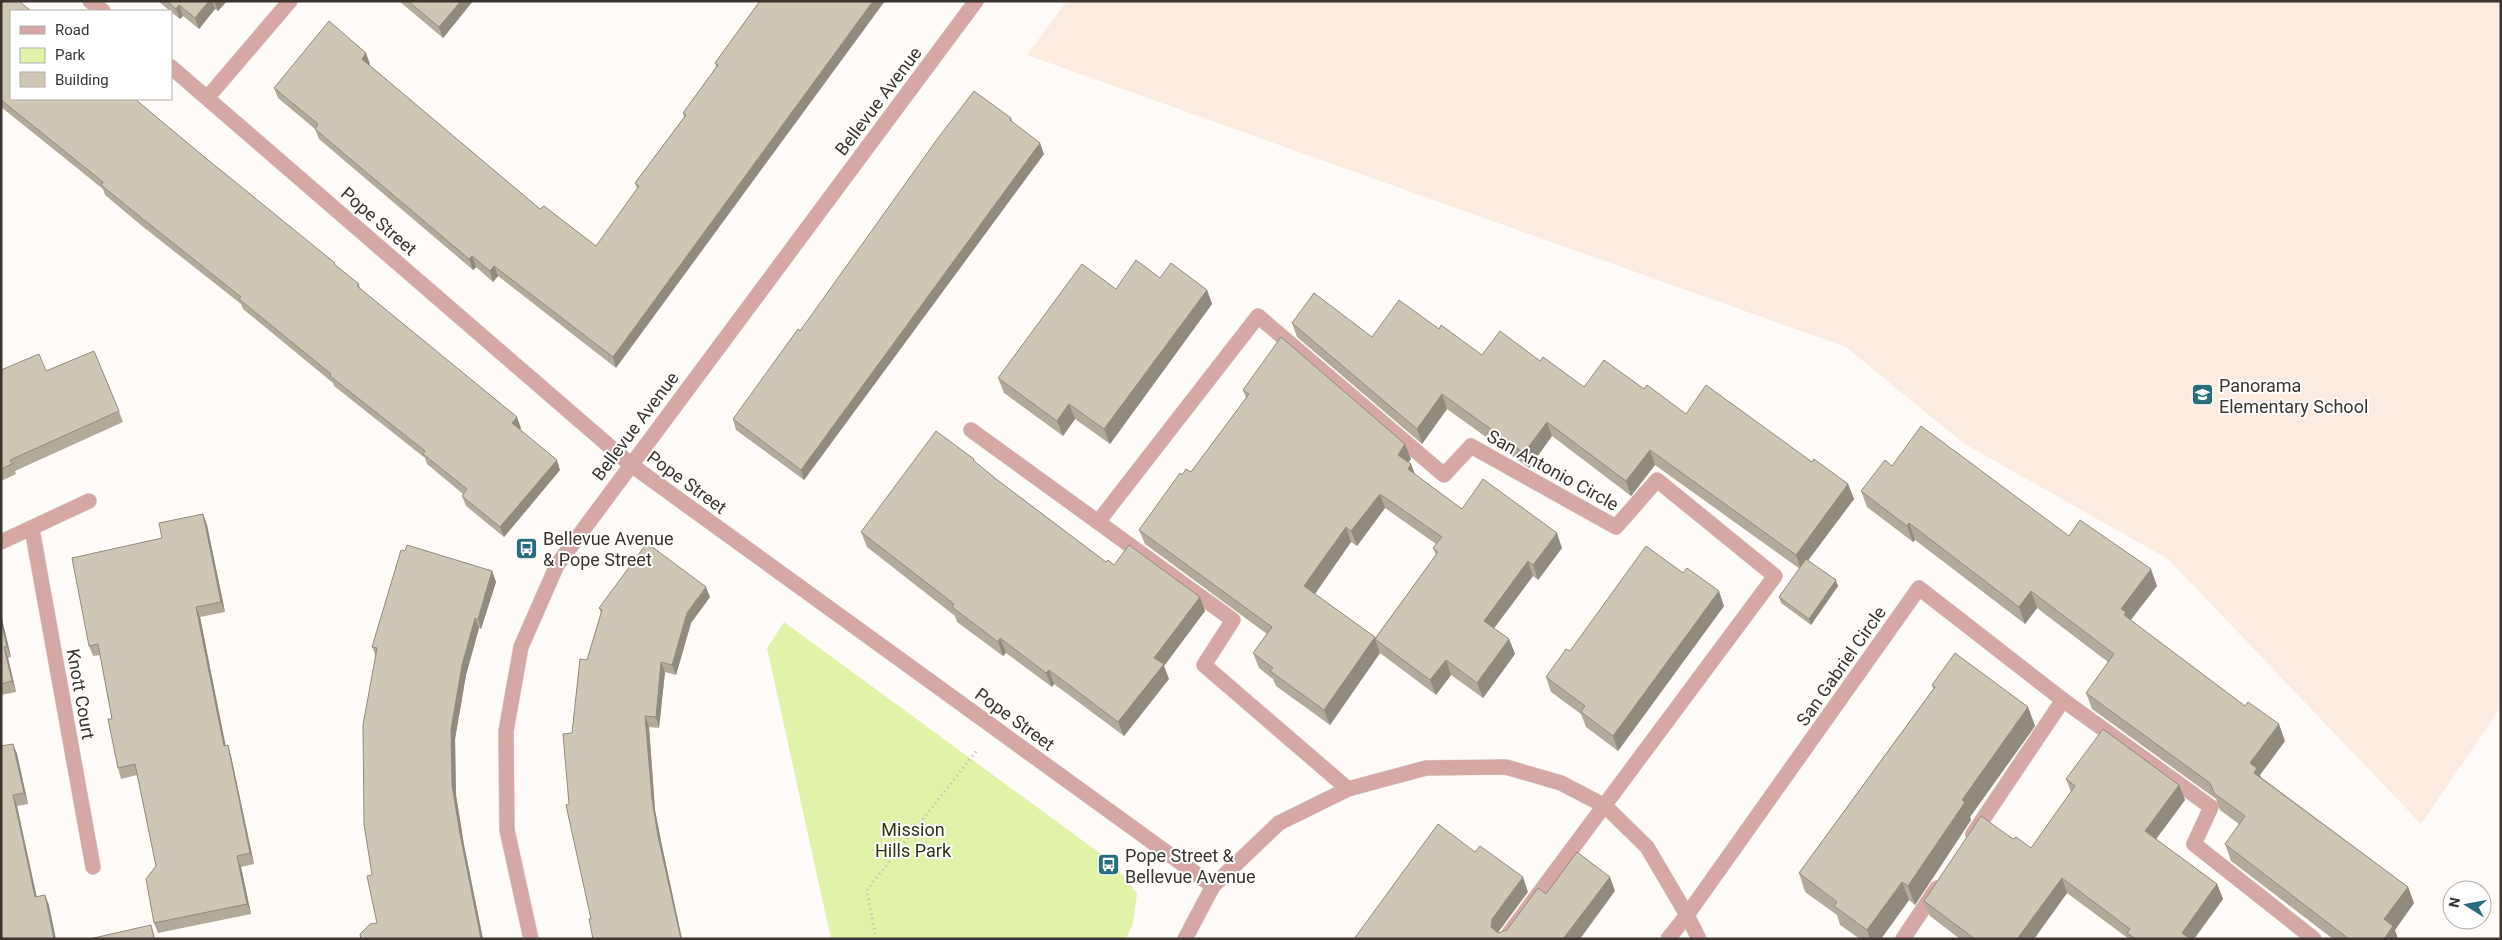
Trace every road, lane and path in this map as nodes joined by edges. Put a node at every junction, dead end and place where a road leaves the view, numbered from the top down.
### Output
1 (90, 1) edge
2 (290, 1) edge
3 (976, 1) edge
4 (102, 10) edge
5 (172, 68) edge
6 (208, 97) junction
7 (971, 430) dead end
8 (630, 464) junction
9 (88, 501) dead end
10 (1098, 522) junction
11 (32, 529) junction
12 (1, 542) edge
13 (2063, 700) junction
14 (995, 728) junction
15 (1348, 788) junction
16 (1605, 806) junction
17 (1964, 848) edge
18 (93, 866) dead end
19 (1947, 873) edge
20 (1213, 886) junction
21 (1687, 915) junction
22 (531, 939) edge
23 (876, 939) edge
24 (1185, 939) edge
25 (1505, 939) edge
26 (1668, 939) edge
27 (1699, 939) edge
28 (1902, 939) edge
29 (2314, 939) edge

1 - 4 street
2 - 6 street
3 - 8 street, Bellevue Avenue
5 - 6 street, Pope Street
6 - 8 street, Pope Street
7 - 10 street
8 - 14 street, Pope Street
8 - 22 street, Bellevue Avenue
9 - 11 street
10 - 15 street
10 - 16 street, San Antonio Circle
11 - 12 street
11 - 18 street, Knott Court
13 - 17 street
13 - 21 street, San Gabriel Circle
13 - 29 street, San Gabriel Circle
14 - 20 street, Pope Street
14 - 23 path
15 - 16 street
15 - 20 street
16 - 21 street
16 - 25 street, San Antonio Circle
19 - 28 street
20 - 24 street
21 - 26 street
21 - 27 street

